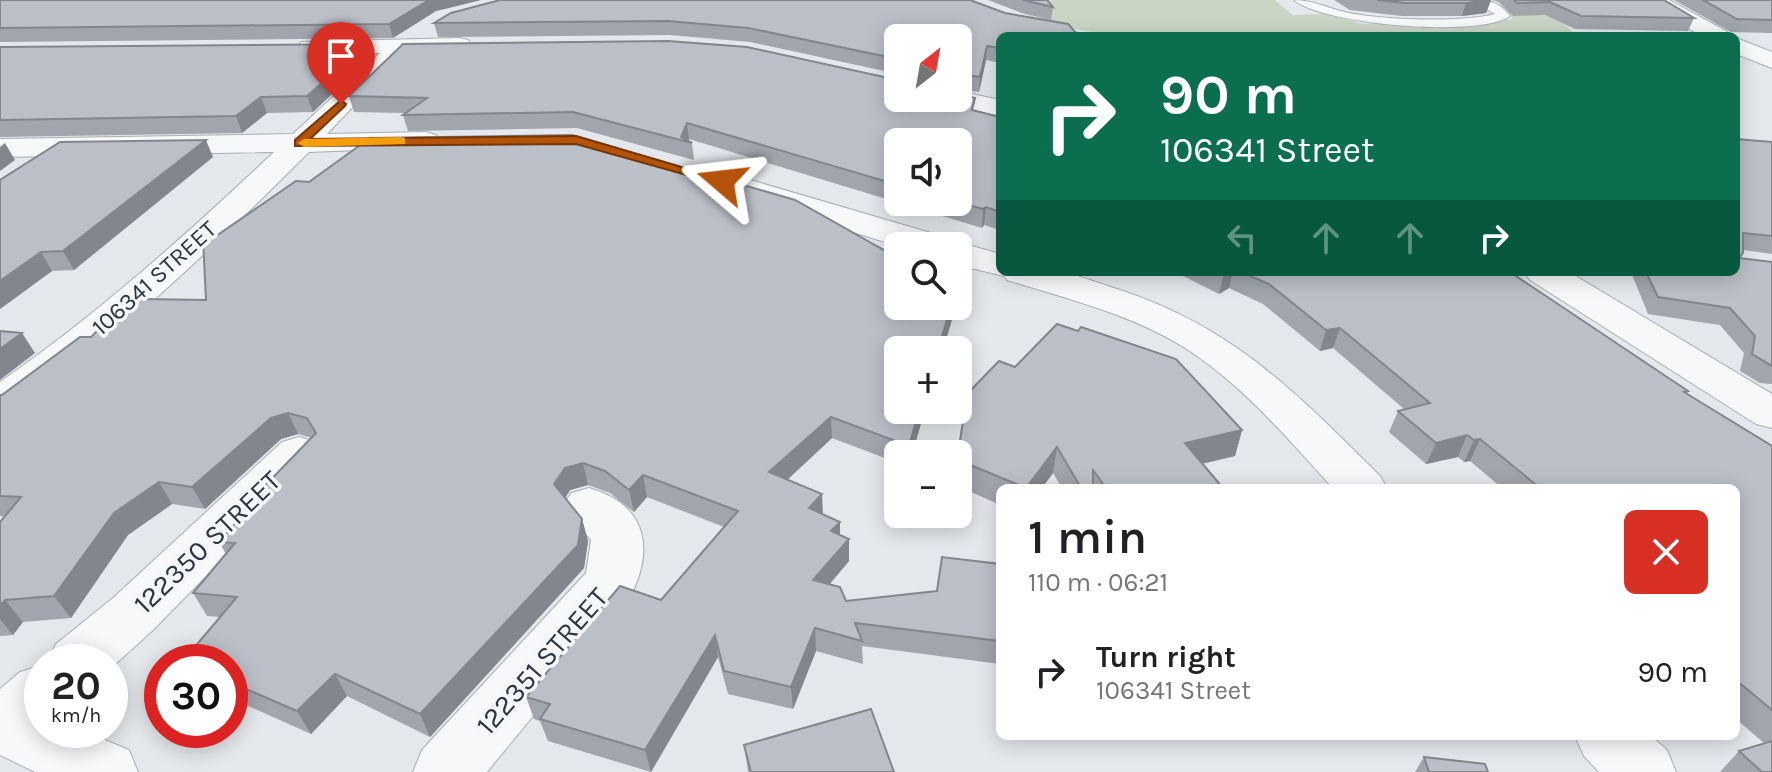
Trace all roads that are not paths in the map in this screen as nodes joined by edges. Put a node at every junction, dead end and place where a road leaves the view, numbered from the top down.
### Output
1 (1300, 0) edge
2 (1477, 0) edge
3 (1653, 0) edge
4 (435, 24) edge
5 (1711, 32) edge
6 (403, 45) junction
7 (477, 45) edge
8 (289, 47) edge
9 (1740, 47) edge
10 (1772, 61) edge
11 (972, 102) edge
12 (996, 107) edge
13 (452, 140) edge
14 (299, 143) junction
15 (61, 147) junction
16 (0, 148) edge
17 (12, 179) edge
18 (722, 181) edge
19 (889, 232) edge
20 (972, 257) edge
21 (996, 265) edge
22 (1033, 276) edge
23 (1549, 276) edge
24 (0, 403) edge
25 (1772, 414) edge
26 (299, 453) edge
27 (1358, 484) edge
28 (589, 506) dead end
29 (98, 644) edge
30 (14, 714) edge
31 (1611, 740) edge
32 (105, 772) edge
33 (446, 772) edge
34 (1643, 772) edge

1 - 2 lane
3 - 5 street
4 - 6 street, 106341 STREET
6 - 7 street
6 - 8 street
6 - 14 street, 106341 STREET
9 - 10 street
11 - 12 street
13 - 14 street
14 - 15 street
14 - 24 street, 106341 STREET
15 - 16 street
15 - 17 street
18 - 19 street
20 - 21 street
22 - 27 street
23 - 25 street
26 - 29 street, 122350 STREET
28 - 33 street, 122351 STREET
30 - 32 street
31 - 34 street

